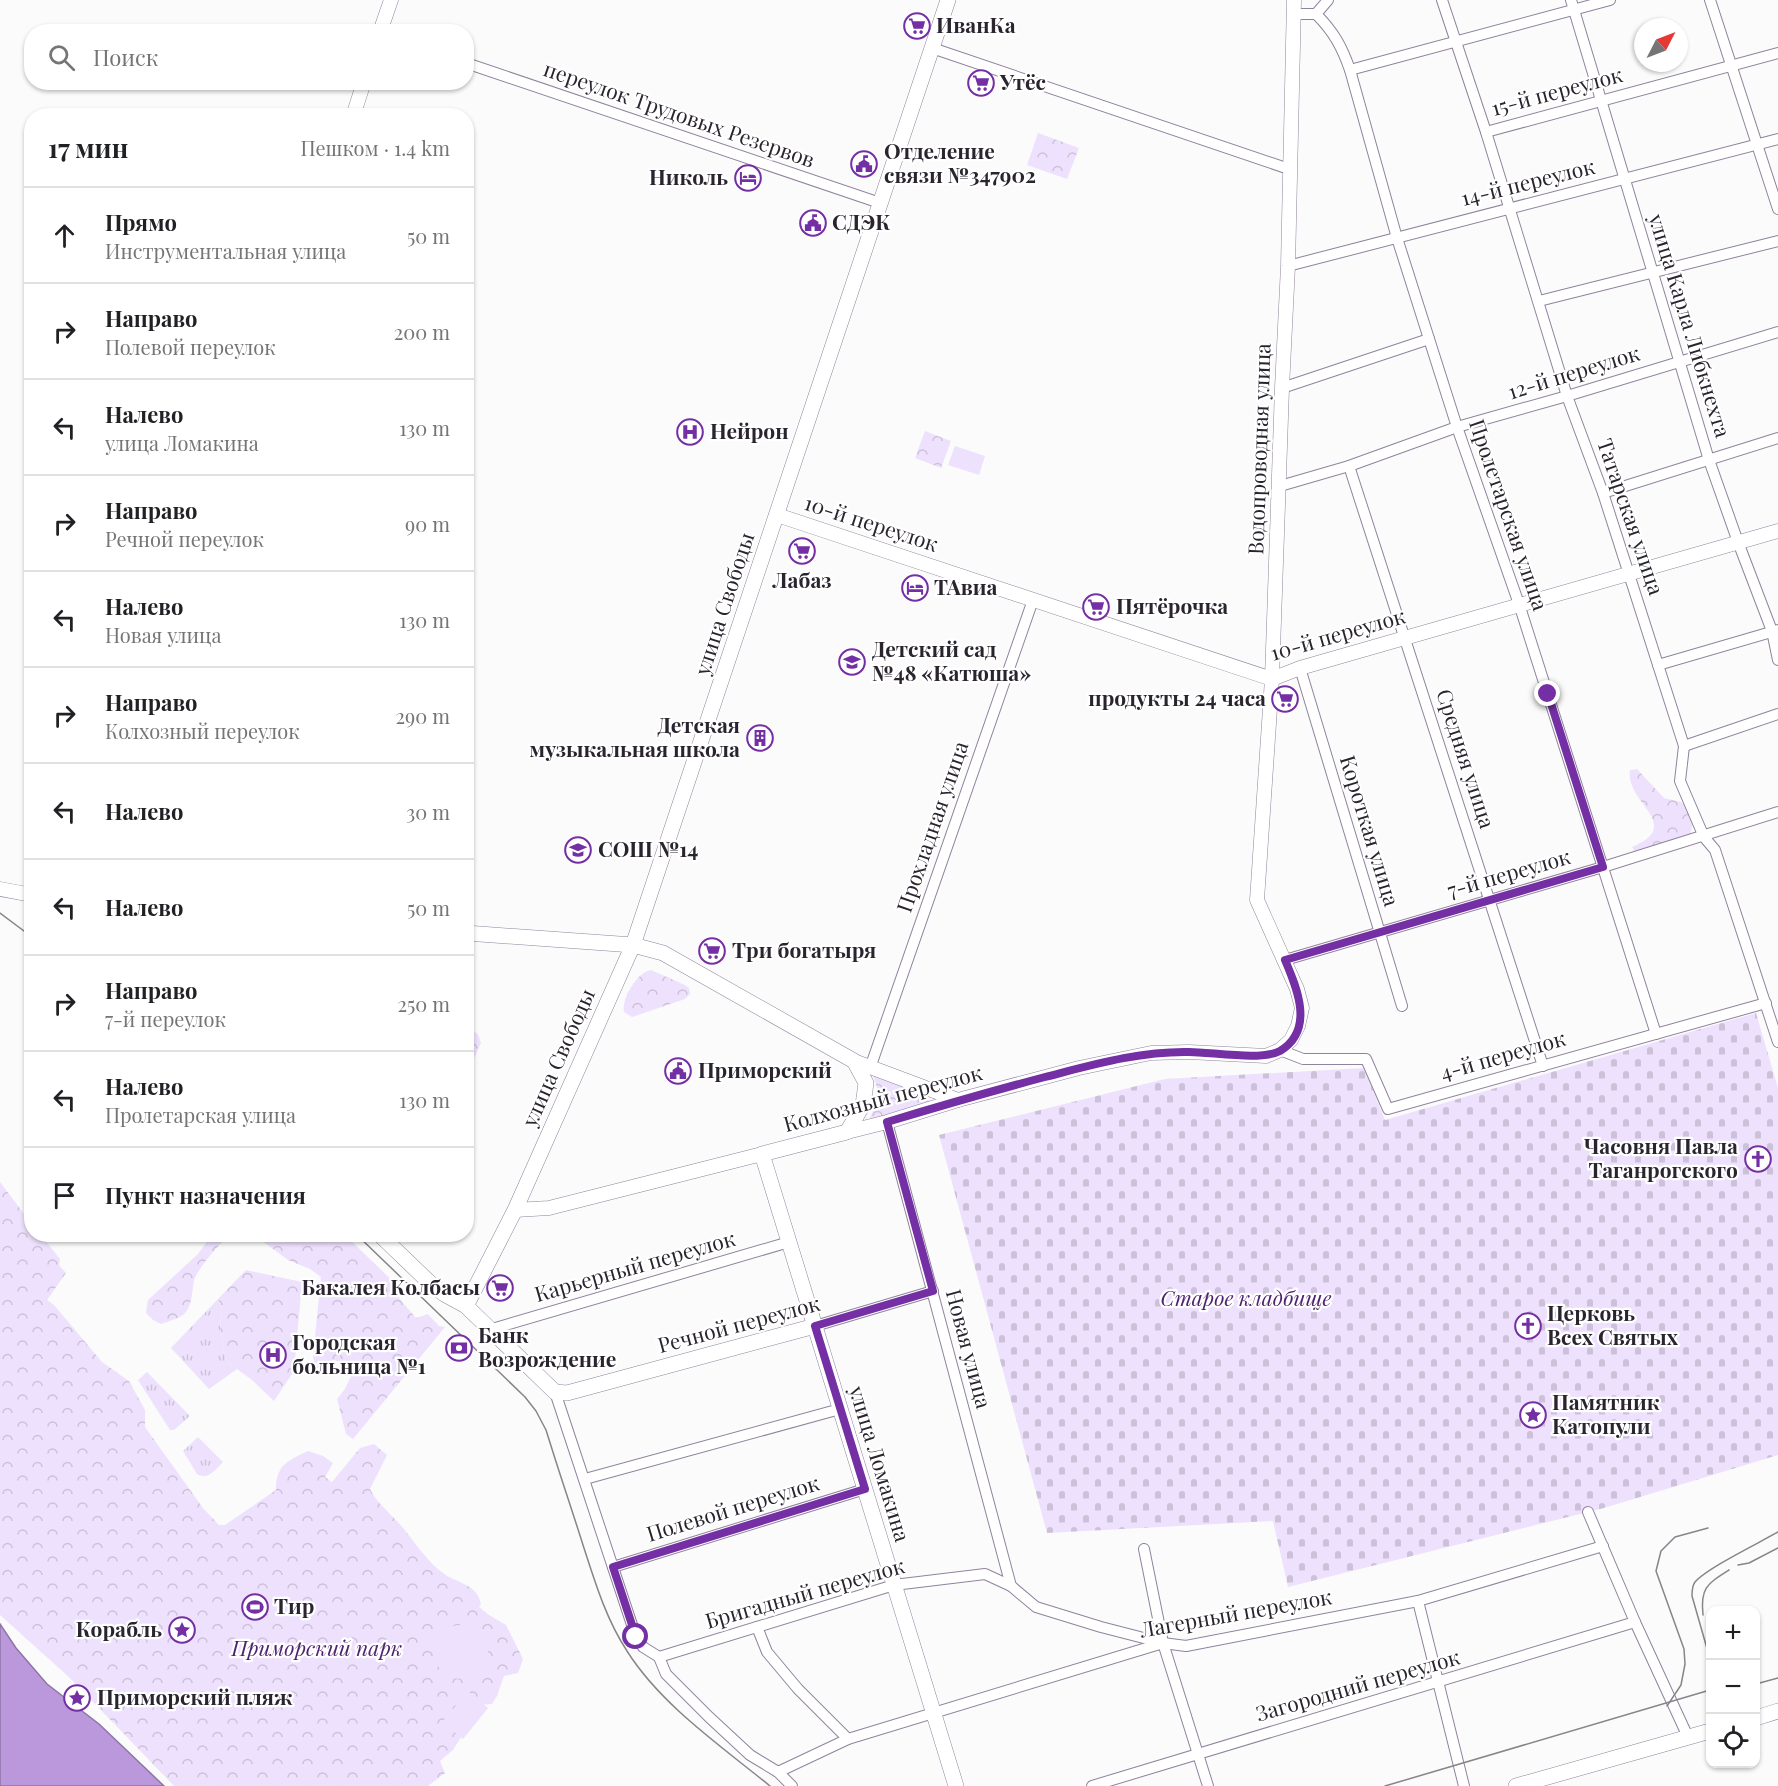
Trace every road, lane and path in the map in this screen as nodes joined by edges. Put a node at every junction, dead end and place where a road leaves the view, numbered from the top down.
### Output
1 (391, 0) edge
2 (948, 0) edge
3 (1328, 0) edge
4 (1442, 0) edge
5 (1610, 0) edge
6 (1710, 0) edge
7 (1573, 4) edge
8 (1294, 7) edge
9 (1316, 14) junction
10 (383, 24) edge
11 (1456, 41) junction
12 (932, 48) junction
13 (1778, 53) edge
14 (1732, 65) junction
15 (474, 66) edge
16 (1350, 70) junction
17 (361, 90) edge
18 (1600, 100) junction
19 (355, 108) edge
20 (1486, 132) junction
21 (1778, 139) edge
22 (1756, 145) junction
23 (1289, 169) junction
24 (1625, 179) junction
25 (880, 203) junction
26 (1508, 207) junction
27 (1778, 209) edge
28 (1397, 238) junction
29 (1778, 241) edge
30 (1288, 266) junction
31 (1653, 274) junction
32 (1539, 301) junction
33 (1778, 332) edge
34 (1429, 339) junction
35 (1680, 362) junction
36 (1282, 388) junction
37 (1567, 396) junction
38 (1457, 427) junction
39 (1778, 438) edge
40 (1709, 460) junction
41 (1349, 466) junction
42 (1280, 486) junction
43 (1603, 493) junction
44 (777, 514) junction
45 (1778, 531) edge
46 (1738, 542) junction
47 (1629, 573) junction
48 (1033, 600) junction
49 (1519, 604) junction
50 (1775, 630) edge
51 (1406, 638) junction
52 (1778, 660) edge
53 (1658, 665) junction
54 (1300, 668) junction
55 (1272, 679) junction
56 (1778, 714) edge
57 (1684, 746) junction
58 (1778, 812) edge
59 (1704, 837) junction
60 (1603, 867) junction
61 (0, 889) edge
62 (24, 894) edge
63 (1490, 900) junction
64 (1379, 932) junction
65 (474, 934) edge
66 (633, 945) junction
67 (1285, 960) junction
68 (1766, 1003) junction
69 (1402, 1006) dead end
70 (1656, 1034) junction
71 (1778, 1042) edge
72 (1280, 1050) junction
73 (854, 1061) junction
74 (1542, 1066) junction
75 (870, 1068) junction
76 (958, 1100) junction
77 (887, 1122) junction
78 (848, 1132) junction
79 (762, 1154) junction
80 (515, 1210) junction
81 (387, 1242) edge
82 (789, 1242) junction
83 (933, 1291) junction
84 (466, 1306) junction
85 (815, 1326) junction
86 (492, 1329) junction
87 (555, 1392) junction
88 (840, 1409) junction
89 (585, 1479) junction
90 (865, 1489) junction
91 (1588, 1512) dead end
92 (1603, 1546) junction
93 (1144, 1549) dead end
94 (613, 1567) junction
95 (894, 1585) junction
96 (1011, 1586) junction
97 (1418, 1601) junction
98 (1635, 1622) junction
99 (757, 1627) junction
100 (1163, 1643) junction
101 (659, 1658) junction
102 (1439, 1683) junction
103 (933, 1712) junction
104 (1778, 1712) edge
105 (1760, 1717) edge
106 (1706, 1732) edge
107 (1688, 1737) junction
108 (848, 1739) junction
109 (1197, 1754) junction
110 (778, 1772) junction
111 (1541, 1783) edge
112 (792, 1786) edge
113 (956, 1786) edge
114 (1092, 1786) edge
115 (1208, 1786) edge
116 (1464, 1786) edge
117 (1516, 1786) edge

1 - 10 street
2 - 12 main road, улица Свободы
3 - 9 street
4 - 11 street, Татарская улица
5 - 7 street
6 - 14 street
7 - 11 street
7 - 18 street, улица Карла Либкнехта
8 - 9 street
8 - 23 street, Водопроводная улица
9 - 16 street, Пролетарская улица
11 - 16 street
11 - 20 street, Татарская улица
12 - 23 street
12 - 25 main road, улица Свободы
13 - 14 street, 15-й переулок
14 - 18 street, 15-й переулок
14 - 22 street
15 - 25 street, переулок Трудовых Резервов
16 - 28 street, Пролетарская улица
17 - 19 street
18 - 20 street, 15-й переулок
18 - 24 street, улица Карла Либкнехта
20 - 26 street, Татарская улица
21 - 22 street, 14-й переулок
22 - 24 street, 14-й переулок
22 - 27 street
23 - 30 street, Водопроводная улица
24 - 26 street, 14-й переулок
24 - 31 street, улица Карла Либкнехта
25 - 44 main road, улица Свободы
26 - 28 street, 14-й переулок
26 - 32 street, Татарская улица
28 - 30 street, 14-й переулок
28 - 34 street, Пролетарская улица
29 - 31 street
30 - 36 street, Водопроводная улица
31 - 32 street
31 - 35 street, улица Карла Либкнехта
32 - 37 street, Татарская улица
33 - 35 street, 12-й переулок
34 - 36 street
34 - 38 street, Пролетарская улица
35 - 37 street, 12-й переулок
35 - 40 street, улица Карла Либкнехта
36 - 42 street, Водопроводная улица
37 - 38 street, 12-й переулок
37 - 43 street, Татарская улица
38 - 41 street, 12-й переулок
38 - 49 street, Пролетарская улица
39 - 40 street
40 - 43 street
40 - 46 street, улица Карла Либкнехта
41 - 42 street, 12-й переулок
41 - 51 street, Средняя улица
42 - 55 street, Водопроводная улица
43 - 47 street, Татарская улица
44 - 48 street, 10-й переулок
44 - 66 main road, улица Свободы
45 - 46 street, 10-й переулок
46 - 47 street, 10-й переулок
46 - 50 street, улица Карла Либкнехта
47 - 49 street, 10-й переулок
47 - 53 street, Татарская улица
48 - 55 street, 10-й переулок
48 - 75 street, Прохладная улица
49 - 51 street, 10-й переулок
49 - 60 street, Пролетарская улица
50 - 52 street, улица Карла Либкнехта
50 - 53 street
51 - 54 street, 10-й переулок
51 - 63 street, Средняя улица
53 - 57 street, Татарская улица
54 - 55 street, 10-й переулок
54 - 64 street, Короткая улица
55 - 67 street, Водопроводная улица
56 - 57 street
57 - 59 street, Татарская улица
58 - 59 street, 7-й переулок
59 - 60 street, 7-й переулок
59 - 68 street, Татарская улица
60 - 63 street, 7-й переулок
60 - 70 street, Пролетарская улица
61 - 62 street
63 - 64 street, 7-й переулок
63 - 74 street, Средняя улица
64 - 67 street, 7-й переулок
64 - 69 street, Короткая улица
65 - 66 main road
66 - 73 main road
66 - 80 main road, улица Свободы
67 - 72 street
68 - 70 street, 4-й переулок
68 - 71 street, Татарская улица
70 - 74 street, 4-й переулок
72 - 74 street, 4-й переулок
72 - 76 street, Колхозный переулок
73 - 75 street
73 - 78 main road
75 - 76 street
76 - 77 street, Колхозный переулок
77 - 78 street, Колхозный переулок
77 - 83 street, Новая улица
78 - 79 main road, Колхозный переулок
79 - 80 street, Колхозный переулок
79 - 82 main road, улица Ломакина
80 - 84 main road, улица Свободы
81 - 84 main road
82 - 85 main road, улица Ломакина
82 - 86 street, Карьерный переулок
83 - 85 street, Речной переулок
83 - 96 street, Новая улица
84 - 86 main road
85 - 87 main road, Речной переулок
85 - 88 main road, улица Ломакина
86 - 87 main road
87 - 89 street
88 - 89 street
88 - 90 main road, улица Ломакина
89 - 94 street
90 - 94 street, Полевой переулок
90 - 95 main road, улица Ломакина
91 - 92 street
92 - 97 street, Лагерный переулок
92 - 98 street
93 - 100 street
94 - 101 street
95 - 96 street, Бригадный переулок
95 - 99 street, Бригадный переулок
95 - 103 main road, улица Ломакина
96 - 100 street, Бригадный переулок
97 - 100 street, Лагерный переулок
97 - 102 street
98 - 102 street, Загородний переулок
98 - 107 street
99 - 101 street, Бригадный переулок
99 - 108 street
100 - 103 street, Лагерный переулок
100 - 109 street
101 - 110 street
102 - 109 street, Загородний переулок
102 - 116 street
103 - 108 street, Лагерный переулок
103 - 113 main road, улица Ломакина
104 - 105 main road
106 - 107 main road
107 - 111 main road
108 - 110 street, Лагерный переулок
109 - 114 street, Загородний переулок
109 - 115 street
110 - 112 street
111 - 117 main road

